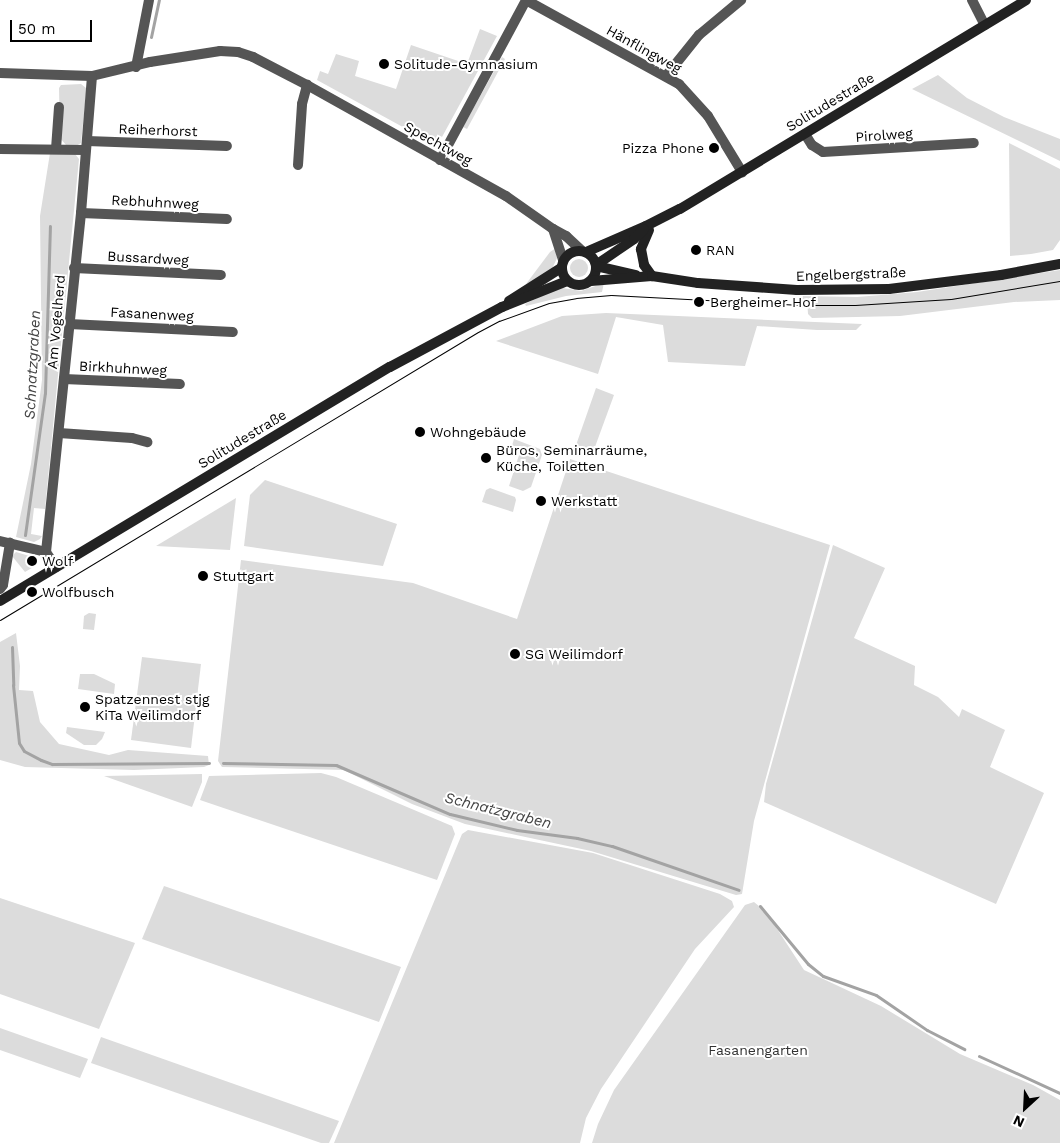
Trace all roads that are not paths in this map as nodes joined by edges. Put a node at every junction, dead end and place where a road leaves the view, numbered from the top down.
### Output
1 (149, 0) edge
2 (526, 0) edge
3 (741, 0) edge
4 (972, 0) edge
5 (1026, 0) edge
6 (985, 25) junction
7 (136, 67) junction
8 (0, 72) edge
9 (92, 76) junction
10 (666, 76) junction
11 (306, 86) junction
12 (59, 107) dead end
13 (805, 134) junction
14 (974, 143) dead end
15 (86, 145) junction
16 (228, 146) dead end
17 (0, 149) edge
18 (56, 149) junction
19 (440, 160) junction
20 (298, 165) dead end
21 (742, 172) junction
22 (81, 213) junction
23 (227, 219) dead end
24 (650, 224) junction
25 (553, 229) junction
26 (584, 251) junction
27 (562, 264) junction
28 (1060, 264) edge
29 (596, 266) junction
30 (74, 268) junction
31 (221, 275) dead end
32 (642, 276) junction
33 (652, 276) junction
34 (590, 280) junction
35 (567, 281) junction
36 (502, 307) junction
37 (69, 324) junction
38 (233, 332) dead end
39 (64, 379) junction
40 (180, 384) dead end
41 (59, 433) junction
42 (147, 442) dead end
43 (5, 542) edge
44 (46, 552) junction
45 (56, 567) junction
46 (0, 589) edge
47 (0, 601) edge

1 - 7 street
2 - 10 street, Hänflingweg
2 - 19 street
3 - 10 street
4 - 6 street
5 - 6 main road, Solitudestraße
6 - 13 main road, Solitudestraße
7 - 9 street, Spechtweg
7 - 11 street, Spechtweg
8 - 9 street, Spechtweg
9 - 15 street, Am Vogelherd
10 - 21 street, Hänflingweg
11 - 19 street, Spechtweg
11 - 20 street
12 - 18 street
13 - 14 street, Pirolweg
13 - 21 main road, Solitudestraße
15 - 16 street, Reiherhorst
15 - 18 street, Reiherhorst
15 - 22 street, Am Vogelherd
17 - 18 street, Reiherhorst
19 - 25 street, Spechtweg
21 - 24 main road, Solitudestraße
22 - 23 street, Rebhuhnweg
22 - 30 street, Am Vogelherd
24 - 26 main road, Solitudestraße
24 - 29 main road, Solitudestraße
24 - 33 main road
25 - 26 street, Spechtweg
25 - 27 street
26 - 27 main road
26 - 29 main road
27 - 35 main road
27 - 36 main road, Solitudestraße
28 - 33 main road, Engelbergstraße
29 - 32 main road, Engelbergstraße
29 - 34 main road
30 - 31 street, Bussardweg
30 - 37 street, Am Vogelherd
32 - 33 main road, Engelbergstraße
32 - 34 main road, Engelbergstraße
34 - 35 main road
35 - 36 main road, Solitudestraße
36 - 45 main road, Solitudestraße
37 - 38 street, Fasanenweg
37 - 39 street, Am Vogelherd
39 - 40 street, Birkhuhnweg
39 - 41 street, Am Vogelherd
41 - 42 street
41 - 44 street, Am Vogelherd
43 - 44 street
43 - 46 street
44 - 45 street
45 - 47 main road, Solitudestraße

